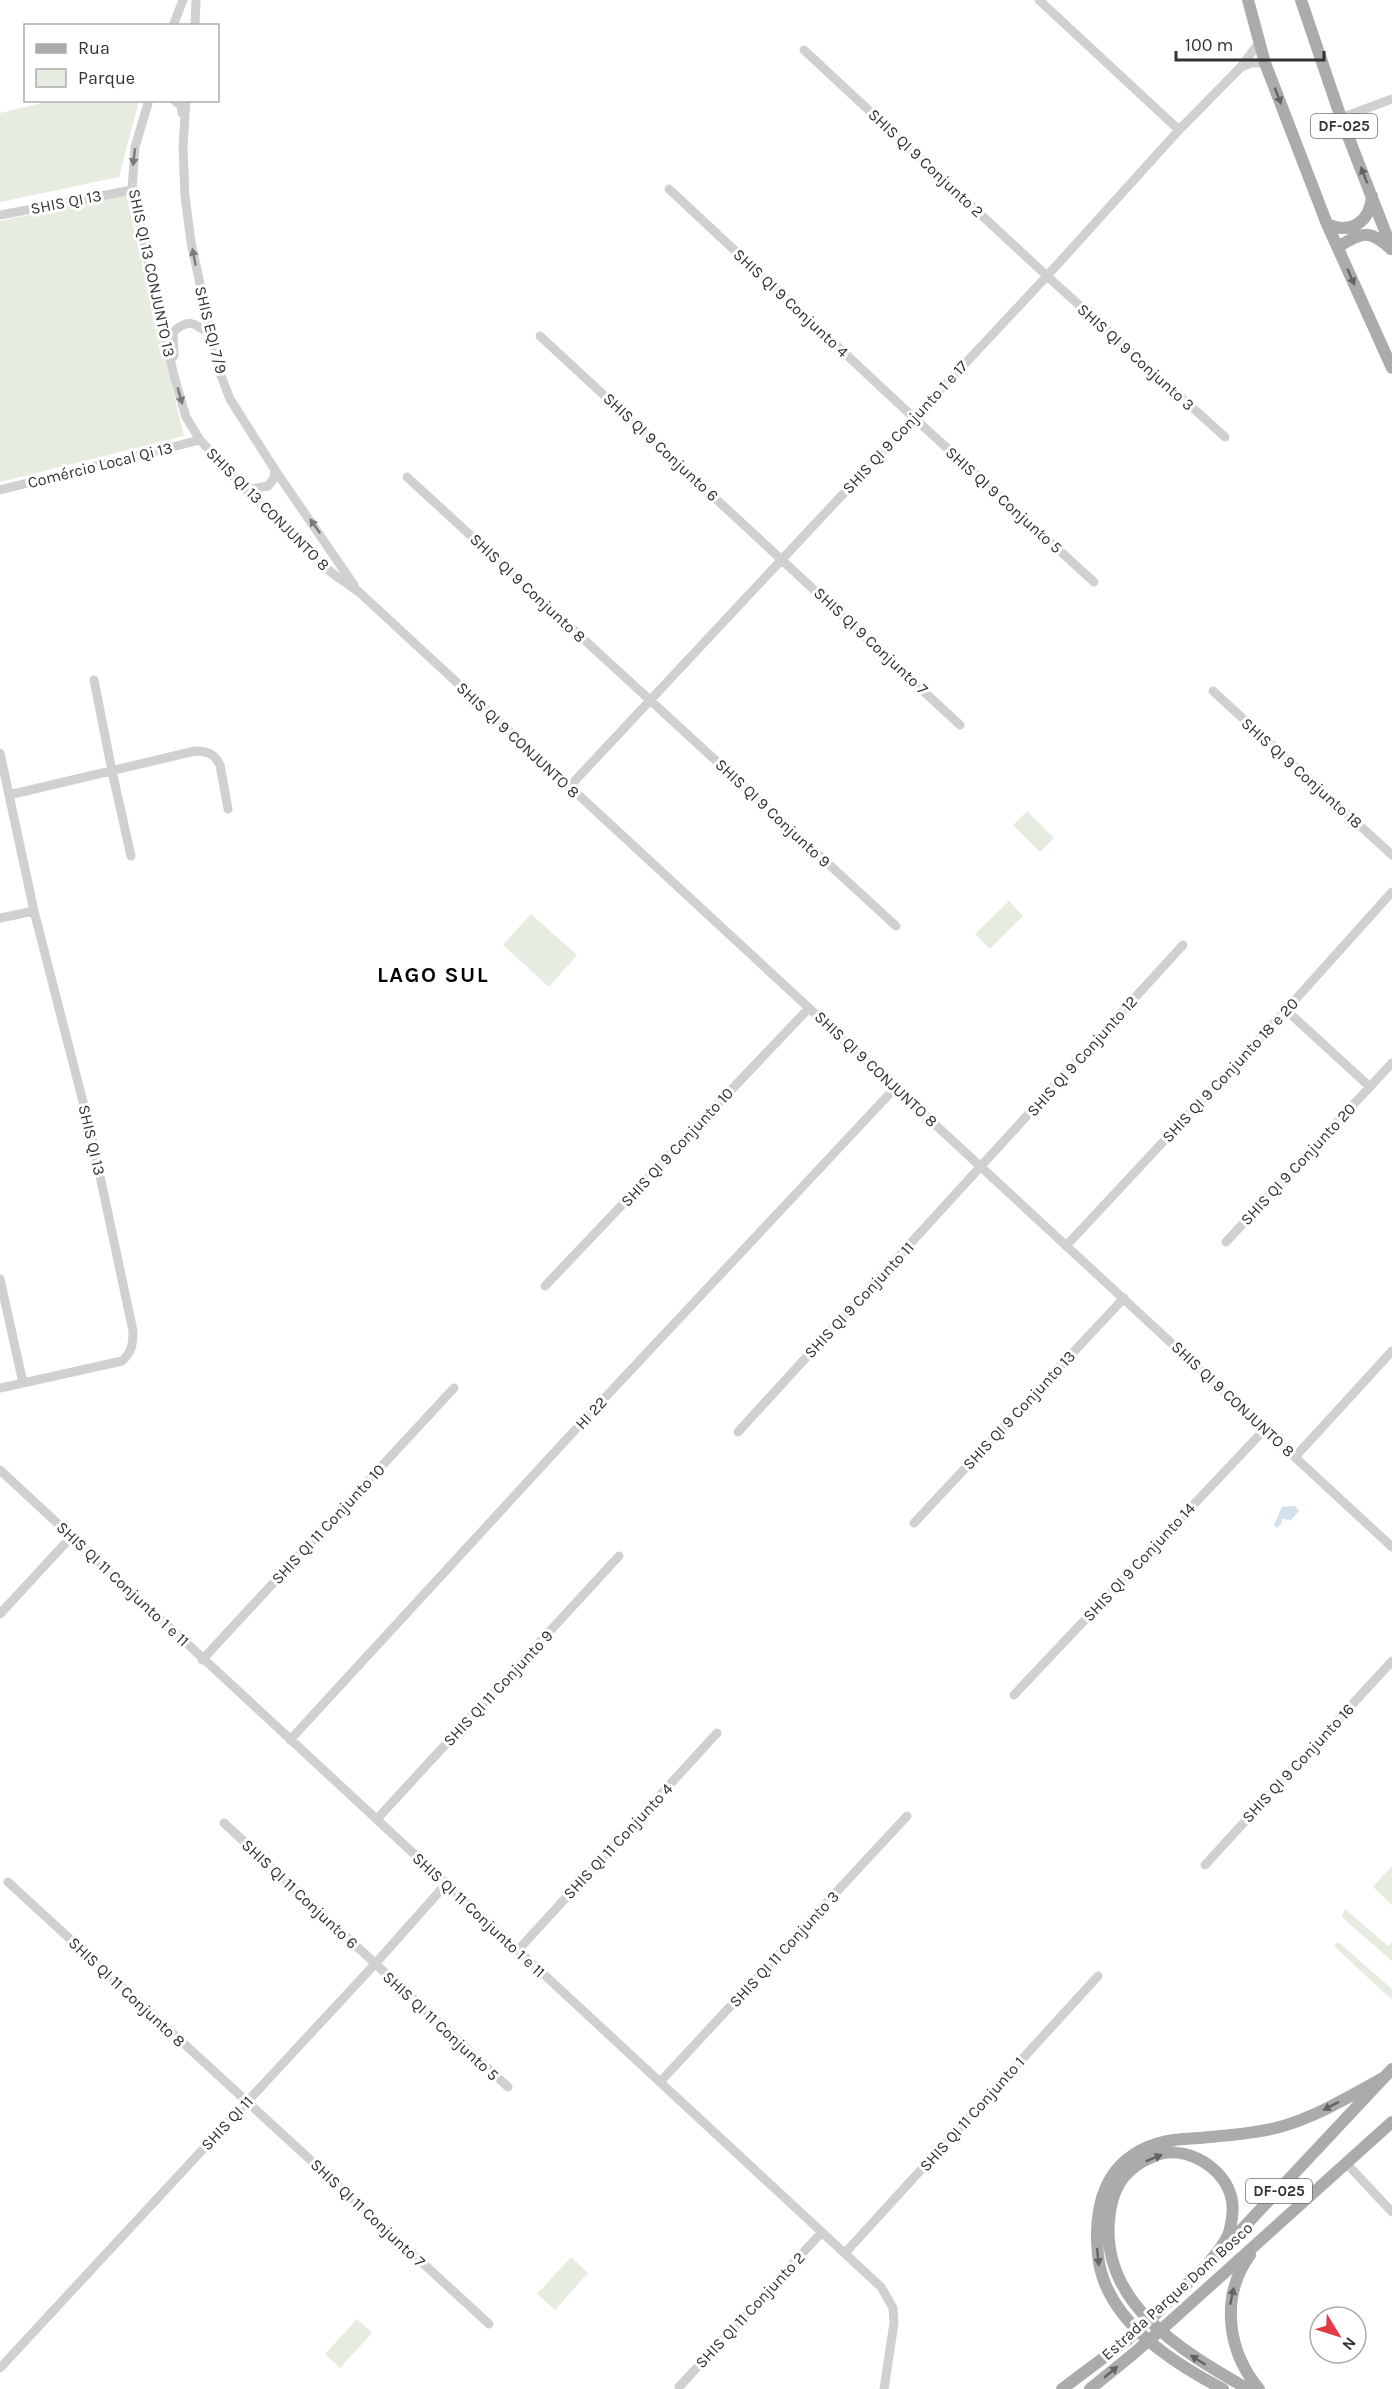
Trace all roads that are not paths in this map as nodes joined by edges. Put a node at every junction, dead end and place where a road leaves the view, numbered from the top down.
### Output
1 (183, 0) edge
2 (196, 0) edge
3 (1039, 0) edge
4 (1248, 0) edge
5 (1301, 0) edge
6 (174, 24) edge
7 (195, 24) edge
8 (1259, 44) junction
9 (804, 50) dead end
10 (1265, 63) junction
11 (1240, 68) junction
12 (1392, 99) edge
13 (176, 102) edge
14 (186, 102) edge
15 (148, 103) edge
16 (1341, 118) junction
17 (183, 122) junction
18 (1179, 130) junction
19 (669, 189) dead end
20 (132, 190) junction
21 (1372, 195) junction
22 (0, 215) edge
23 (1327, 224) junction
24 (1338, 247) junction
25 (1392, 250) edge
26 (1047, 276) junction
27 (209, 334) junction
28 (540, 336) dead end
29 (1392, 368) edge
30 (174, 376) junction
31 (914, 417) junction
32 (1225, 438) dead end
33 (200, 440) junction
34 (275, 470) junction
35 (407, 477) dead end
36 (0, 490) edge
37 (246, 490) junction
38 (782, 558) junction
39 (1094, 582) dead end
40 (359, 592) junction
41 (94, 680) dead end
42 (1213, 691) dead end
43 (650, 700) junction
44 (960, 725) dead end
45 (0, 753) edge
46 (112, 771) junction
47 (569, 787) junction
48 (9, 795) junction
49 (228, 809) dead end
50 (1392, 855) edge
51 (131, 856) dead end
52 (1392, 892) edge
53 (34, 911) junction
54 (0, 918) edge
55 (896, 926) dead end
56 (1184, 945) dead end
57 (809, 1008) junction
58 (1286, 1010) junction
59 (1392, 1063) edge
60 (1370, 1087) junction
61 (895, 1088) junction
62 (981, 1167) junction
63 (1226, 1242) dead end
64 (1066, 1246) junction
65 (0, 1279) edge
66 (545, 1286) dead end
67 (1124, 1298) junction
68 (1392, 1351) edge
69 (23, 1383) junction
70 (0, 1388) edge
71 (454, 1388) dead end
72 (1265, 1429) junction
73 (738, 1432) dead end
74 (1295, 1457) junction
75 (0, 1470) edge
76 (914, 1522) dead end
77 (72, 1536) junction
78 (1392, 1547) edge
79 (619, 1556) dead end
80 (0, 1614) edge
81 (202, 1660) junction
82 (1392, 1661) edge
83 (1014, 1695) dead end
84 (717, 1733) dead end
85 (290, 1740) junction
86 (907, 1816) dead end
87 (377, 1820) junction
88 (224, 1823) dead end
89 (1204, 1865) dead end
90 (8, 1882) dead end
91 (446, 1884) junction
92 (518, 1950) junction
93 (375, 1964) junction
94 (1098, 1976) dead end
95 (1392, 2069) edge
96 (1383, 2078) junction
97 (660, 2082) junction
98 (508, 2087) dead end
99 (247, 2102) junction
100 (1392, 2122) edge
101 (1346, 2163) junction
102 (1392, 2212) edge
103 (822, 2232) junction
104 (1263, 2238) junction
105 (845, 2253) junction
106 (1206, 2267) junction
107 (489, 2324) dead end
108 (0, 2370) edge
109 (679, 2387) dead end
110 (884, 2389) edge
111 (1062, 2389) edge
112 (1090, 2389) edge
113 (1223, 2389) edge
114 (1248, 2389) edge
115 (1259, 2389) edge

1 - 6 street
2 - 7 street
3 - 18 street
4 - 8 main road, DF-025
5 - 16 main road, DF-025
8 - 10 main road, DF-025
8 - 11 street, SHIS QI 9 Conjunto 1 e 17
9 - 26 street, SHIS QI 9 Conjunto 2
10 - 11 street
10 -> 23 main road, DF-025
11 - 18 street, SHIS QI 9 Conjunto 1 e 17
12 - 16 street
13 - 17 street
14 - 17 street, SHIS EQI 7/9
15 -> 20 street, SHIS QI 13 CONJUNTO 13
21 -> 16 main road, DF-025
27 -> 17 street, SHIS EQI 7/9
18 - 26 street, SHIS QI 9 Conjunto 1 e 17
19 - 31 street, SHIS QI 9 Conjunto 4
20 - 22 street, SHIS QI 13
20 - 30 street, SHIS QI 13 CONJUNTO 13
21 - 23 main road
21 - 25 main road, DF-025
23 - 24 main road, DF-025
24 - 25 main road
24 -> 29 main road, DF-025
26 - 31 street, SHIS QI 9 Conjunto 1 e 17
26 - 32 street, SHIS QI 9 Conjunto 3
27 - 30 street
27 - 34 street, SHIS EQI 7/9
28 - 38 street, SHIS QI 9 Conjunto 6
30 -> 33 street, SHIS QI 13 CONJUNTO 8
31 - 38 street, SHIS QI 9 Conjunto 1 e 17
31 - 39 street, SHIS QI 9 Conjunto 5
33 - 36 street, Comércio Local Qi 13
33 - 37 street, SHIS QI 13 CONJUNTO 8
34 - 37 street
40 -> 34 street, SHIS EQI 7/9
35 - 43 street, SHIS QI 9 Conjunto 8
37 - 40 street, SHIS QI 13 CONJUNTO 8
38 - 43 street, SHIS QI 9 Conjunto 1 e 17
38 - 44 street, SHIS QI 9 Conjunto 7
40 - 47 street, SHIS QI 9 CONJUNTO 8
41 - 46 street
42 - 50 street, SHIS QI 9 Conjunto 18
43 - 47 street, SHIS QI 9 Conjunto 1 e 17
43 - 55 street, SHIS QI 9 Conjunto 9
45 - 48 street, SHIS QI 13
46 - 48 street
46 - 49 street
46 - 51 street
47 - 57 street, SHIS QI 9 CONJUNTO 8
48 - 53 street, SHIS QI 13
52 - 58 street, SHIS QI 9 Conjunto 18 e 20
53 - 54 street
53 - 69 street, SHIS QI 13
56 - 62 street, SHIS QI 9 Conjunto 12
57 - 61 street, SHIS QI 9 CONJUNTO 8
57 - 66 street, SHIS QI 9 Conjunto 10
58 - 60 street
58 - 64 street, SHIS QI 9 Conjunto 18 e 20
59 - 60 street, SHIS QI 9 Conjunto 20
60 - 63 street, SHIS QI 9 Conjunto 20
61 - 62 street, SHIS QI 9 CONJUNTO 8
61 - 85 street, HI 22
62 - 64 street, SHIS QI 9 CONJUNTO 8
62 - 73 street, SHIS QI 9 Conjunto 11
64 - 67 street, SHIS QI 9 CONJUNTO 8
65 - 69 street
67 - 72 street, SHIS QI 9 CONJUNTO 8
67 - 76 street, SHIS QI 9 Conjunto 13
68 - 74 street
69 - 70 street, SHIS QI 13
71 - 81 street, SHIS QI 11 Conjunto 10
72 - 74 street, SHIS QI 9 CONJUNTO 8
72 - 83 street, SHIS QI 9 Conjunto 14
74 - 78 street, SHIS QI 9 CONJUNTO 8
75 - 77 street, SHIS QI 11 Conjunto 1 e 11
77 - 80 street
77 - 81 street, SHIS QI 11 Conjunto 1 e 11
79 - 87 street, SHIS QI 11 Conjunto 9
81 - 85 street, SHIS QI 11 Conjunto 1 e 11
82 - 89 street, SHIS QI 9 Conjunto 16
84 - 92 street, SHIS QI 11 Conjunto 4
85 - 87 street, SHIS QI 11 Conjunto 1 e 11
86 - 97 street, SHIS QI 11 Conjunto 3
87 - 91 street, SHIS QI 11 Conjunto 1 e 11
88 - 93 street, SHIS QI 11 Conjunto 6
90 - 99 street, SHIS QI 11 Conjunto 8
91 - 92 street, SHIS QI 11 Conjunto 1 e 11
91 - 93 street, SHIS QI 11
92 - 97 street, SHIS QI 11 Conjunto 1 e 11
93 - 98 street, SHIS QI 11 Conjunto 5
93 - 99 street, SHIS QI 11
94 - 105 street, SHIS QI 11 Conjunto 1
95 - 96 main road, Estrada Parque Dom Bosco / DF-025
96 - 106 main road, Estrada Parque Dom Bosco / DF-025
96 -> 113 main road
97 - 103 street, SHIS QI 11 Conjunto 1 e 11
99 - 107 street, SHIS QI 11 Conjunto 7
99 - 108 street, SHIS QI 11
100 - 101 main road, Estrada Parque Dom Bosco / DF-025
101 - 102 street
101 - 104 main road, Estrada Parque Dom Bosco / DF-025
103 - 105 street, SHIS QI 11 Conjunto 1 e 11
103 - 109 street, SHIS QI 11 Conjunto 2
112 -> 104 main road, Estrada Parque Dom Bosco / DF-025, bridge
115 -> 104 main road
105 - 110 street, SHIS QI 11 Conjunto 1 e 11
106 - 111 main road, Estrada Parque Dom Bosco / DF-025, bridge
114 -> 106 main road

